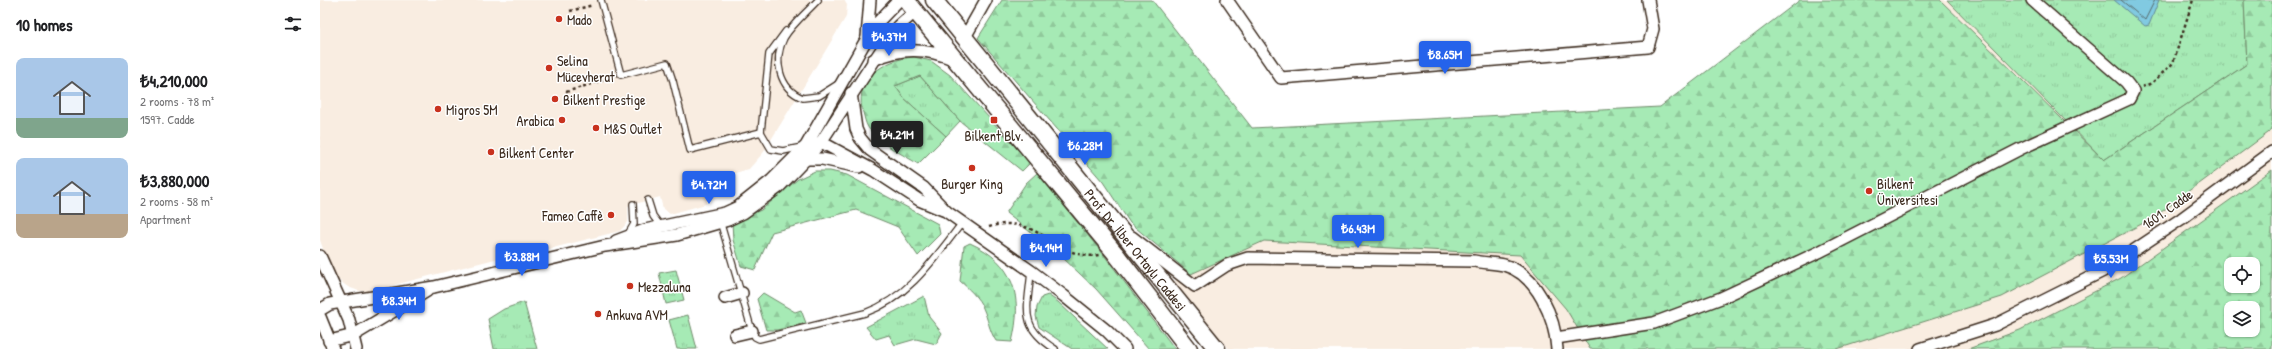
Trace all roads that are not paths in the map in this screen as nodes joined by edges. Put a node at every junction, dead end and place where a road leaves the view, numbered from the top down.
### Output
1 (818, 0) edge
2 (870, 0) edge
3 (899, 0) edge
4 (927, 0) edge
5 (934, 0) edge
6 (986, 0) edge
7 (1227, 0) edge
8 (1648, 0) edge
9 (2032, 0) edge
10 (602, 1) edge
11 (911, 6) edge
12 (791, 28) junction
13 (965, 37) junction
14 (866, 40) junction
15 (873, 60) junction
16 (955, 61) junction
17 (841, 82) junction
18 (851, 93) junction
19 (761, 132) junction
20 (821, 142) junction
21 (806, 146) junction
22 (2272, 152) edge
23 (806, 159) junction
24 (873, 170) junction
25 (648, 200) dead end
26 (633, 204) dead end
27 (947, 212) junction
28 (653, 216) junction
29 (720, 219) junction
30 (1110, 220) junction
31 (962, 223) junction
32 (668, 225) junction
33 (652, 229) junction
34 (627, 236) junction
35 (647, 241) junction
36 (605, 246) junction
37 (320, 256) edge
38 (1031, 271) junction
39 (434, 287) junction
40 (742, 293) junction
41 (725, 298) dead end
42 (342, 302) junction
43 (320, 310) edge
44 (320, 317) edge
45 (752, 331) junction
46 (354, 335) junction
47 (735, 335) dead end
48 (1557, 343) edge
49 (331, 345) edge
50 (356, 349) edge
51 (1055, 349) edge
52 (1125, 349) edge
53 (1189, 349) edge
54 (1217, 349) edge
55 (1920, 349) edge

1 - 12 lane
2 - 14 street
3 - 14 street
4 - 11 street
5 - 13 street, Prof. Dr. İlber Ortaylı Caddesi
6 - 13 street
7 - 8 street
9 - 48 street
10 - 19 lane
11 - 15 street
11 - 16 street, Prof. Dr. İlber Ortaylı Caddesi
12 - 17 lane
12 - 19 lane
13 - 30 street, Prof. Dr. İlber Ortaylı Caddesi
14 - 17 street
15 - 16 street
15 - 18 street
16 - 53 street, Prof. Dr. İlber Ortaylı Caddesi
17 - 21 street
18 - 20 street
18 - 27 street
19 - 21 lane
20 - 21 street
20 - 23 street
20 - 24 street
21 - 29 street
22 - 55 street, 1601. Cadde
23 - 24 street
23 - 29 street
24 - 27 street
25 - 28 lane
26 - 34 lane
27 - 31 street
28 - 32 lane
28 - 33 lane
29 - 32 street
29 - 35 street
29 - 40 lane
30 - 48 street
30 - 54 street, Prof. Dr. İlber Ortaylı Caddesi
31 - 38 street
31 - 45 lane
32 - 33 street
33 - 34 street
33 - 35 street
34 - 36 street
35 - 36 street
36 - 39 street
37 - 42 street
38 - 51 lane
38 - 52 street
39 - 42 street
39 - 46 street
40 - 41 street
40 - 45 lane
42 - 43 street
42 - 46 street
44 - 49 street
45 - 47 street
46 - 49 street
46 - 50 street

